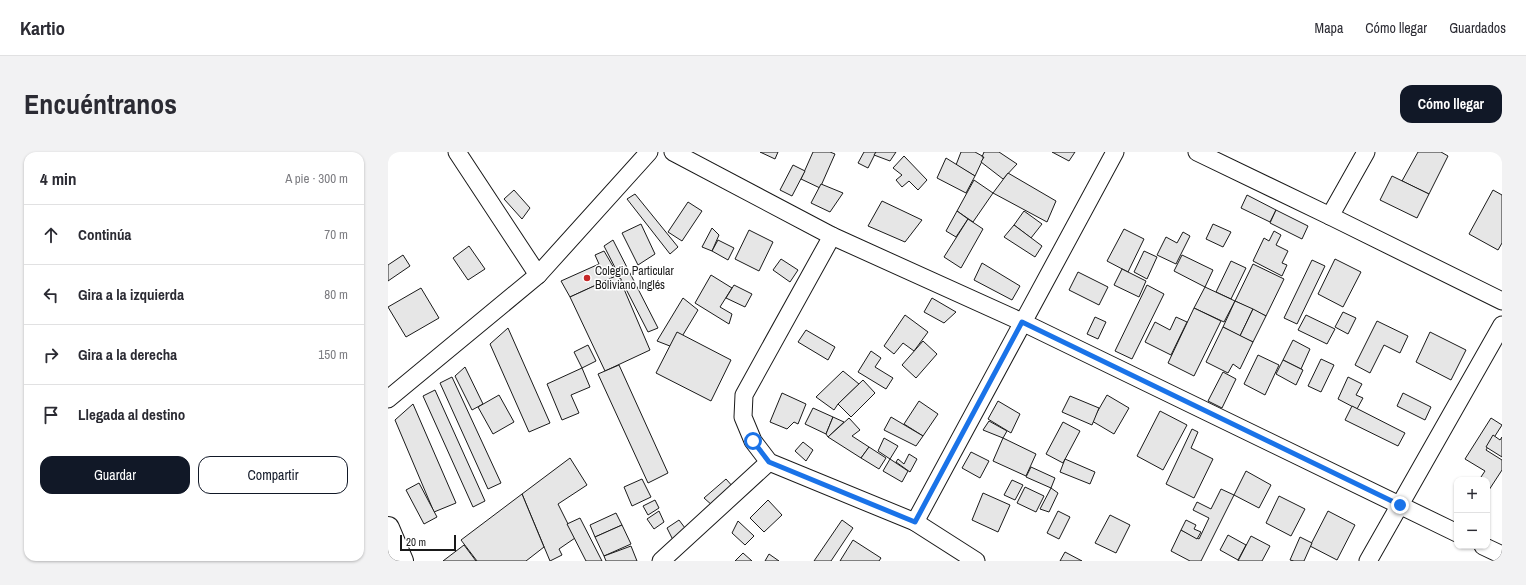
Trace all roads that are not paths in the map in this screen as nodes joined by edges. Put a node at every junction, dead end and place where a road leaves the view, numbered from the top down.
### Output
1 (457, 152) edge
2 (649, 152) edge
3 (673, 152) edge
4 (1115, 152) edge
5 (1197, 152) edge
6 (1366, 152) edge
7 (1330, 216) junction
8 (832, 236) junction
9 (538, 276) junction
10 (1502, 301) edge
11 (1022, 322) junction
12 (1502, 325) edge
13 (388, 399) edge
14 (769, 462) junction
15 (1400, 505) junction
16 (915, 522) junction
17 (388, 528) edge
18 (1454, 532) edge
19 (1489, 549) edge
20 (1502, 555) edge
21 (402, 561) edge
22 (661, 561) edge
23 (976, 561) edge
24 (1368, 561) edge

1 - 9 street
2 - 9 street
3 - 8 street
4 - 11 street
5 - 7 street
6 - 7 street
7 - 10 street
8 - 11 street
8 - 14 street
9 - 13 street
11 - 15 street
11 - 16 street
12 - 15 street
14 - 16 street
14 - 22 street
15 - 18 street
15 - 24 street
16 - 23 street
17 - 21 street
19 - 20 street

